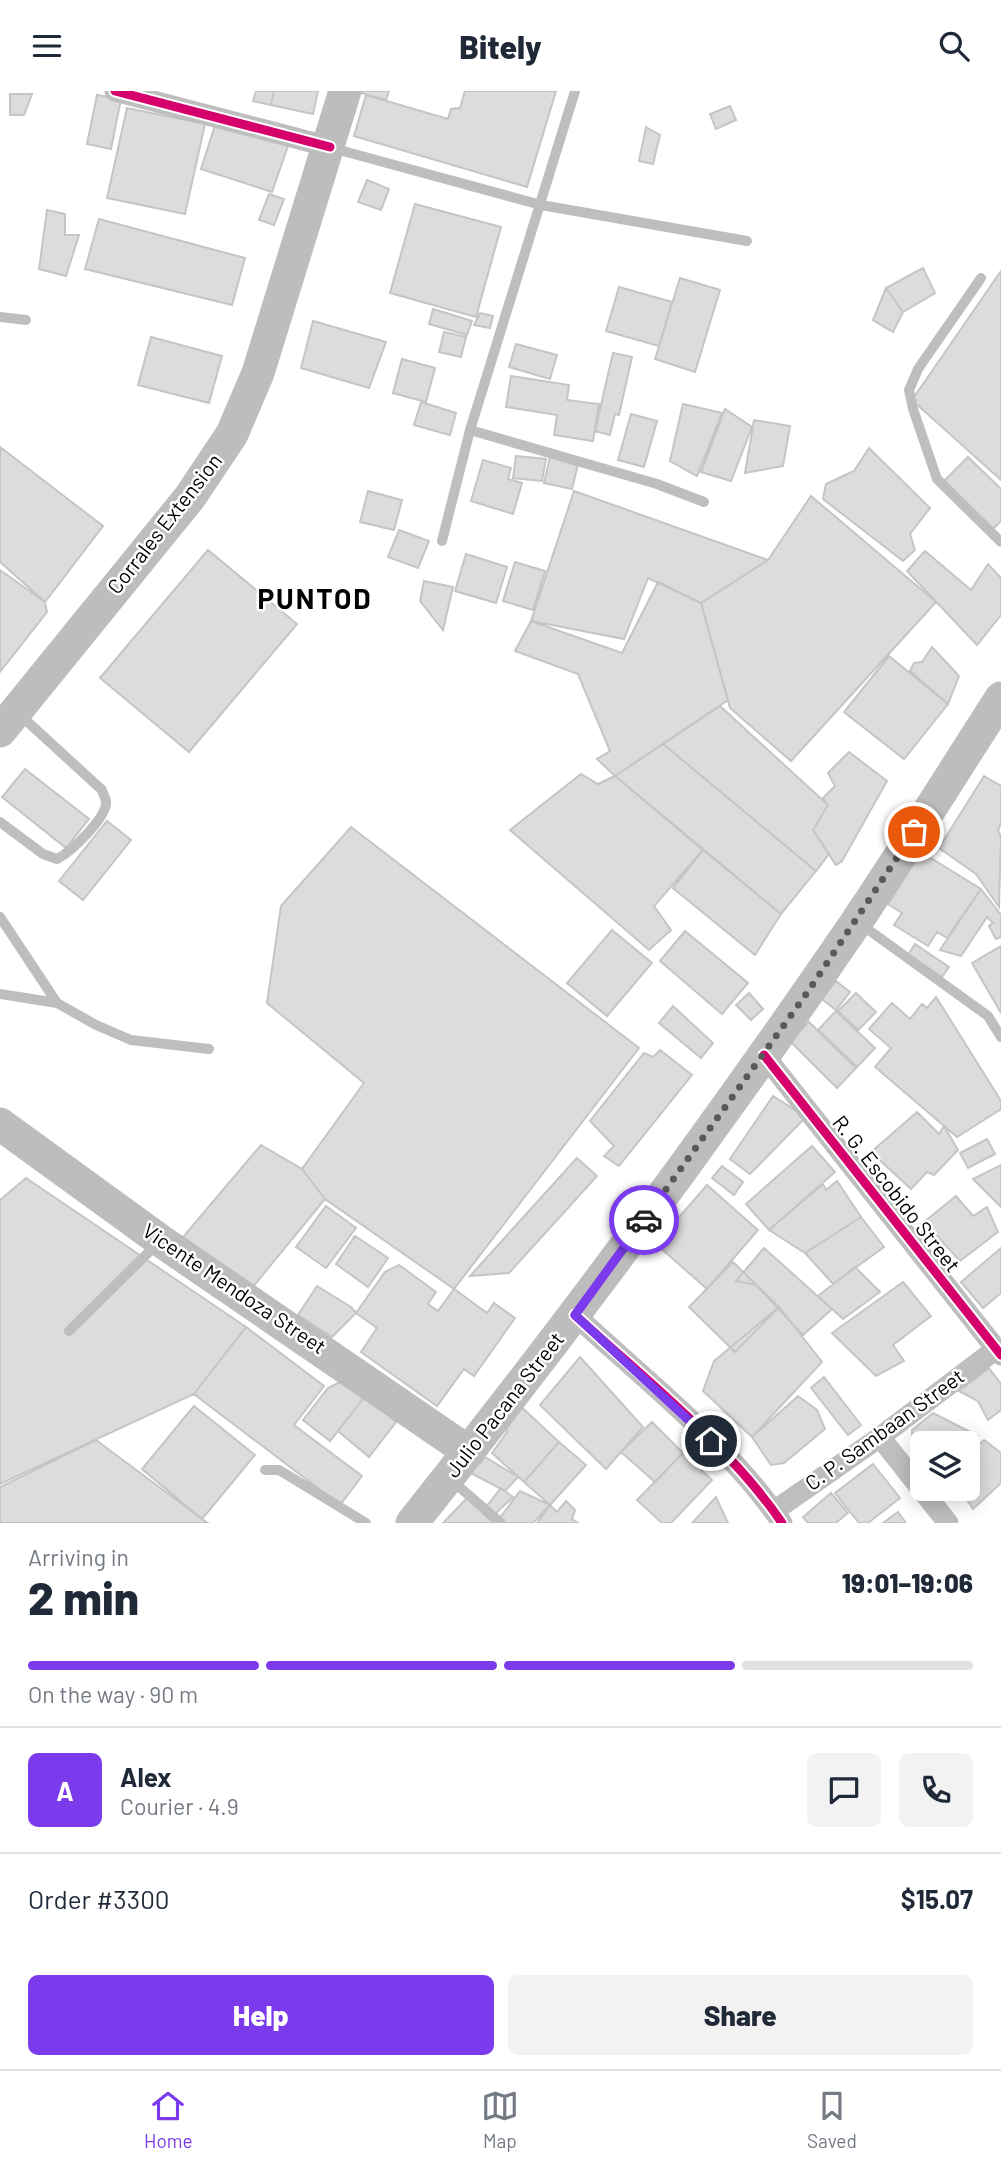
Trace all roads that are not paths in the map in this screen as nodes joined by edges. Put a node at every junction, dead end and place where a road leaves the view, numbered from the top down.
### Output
1 (116, 91) edge
2 (345, 91) edge
3 (575, 91) edge
4 (330, 147) junction
5 (541, 205) junction
6 (747, 241) dead end
7 (981, 278) dead end
8 (0, 317) edge
9 (26, 320) dead end
10 (470, 430) junction
11 (704, 502) dead end
12 (442, 541) dead end
13 (1001, 543) edge
14 (1001, 698) edge
15 (8, 721) edge
16 (0, 822) edge
17 (0, 917) edge
18 (856, 922) junction
19 (0, 994) edge
20 (57, 1003) junction
21 (1001, 1037) edge
22 (208, 1049) dead end
23 (764, 1055) junction
24 (0, 1124) edge
25 (161, 1241) junction
26 (575, 1315) junction
27 (69, 1331) dead end
28 (998, 1352) edge
29 (880, 1437) junction
30 (469, 1452) junction
31 (265, 1470) dead end
32 (448, 1478) junction
33 (778, 1517) edge
34 (366, 1523) edge
35 (412, 1523) edge
36 (501, 1523) edge
37 (948, 1523) edge

1 - 4 street
2 - 4 main road, Corrales Extension
3 - 5 lane
4 - 5 lane
4 - 15 main road, Corrales Extension
5 - 6 lane
5 - 10 lane
7 - 13 lane
8 - 9 lane
10 - 11 lane
10 - 12 lane
14 - 18 main road, Julio Pacana Street
15 - 16 lane
17 - 20 lane
18 - 21 lane
18 - 23 main road, Julio Pacana Street
19 - 20 lane
20 - 22 lane
23 - 26 main road, Julio Pacana Street
23 - 28 street, R. G. Escobido Street
24 - 25 main road, Vicente Mendoza Street
25 - 27 lane
25 - 30 main road, Vicente Mendoza Street
26 - 30 main road, Julio Pacana Street
26 - 33 street
28 - 29 street, C. P. Sambaan Street
29 - 33 street, C. P. Sambaan Street
29 - 37 street
30 - 32 main road, Julio Pacana Street
31 - 34 lane
32 - 35 main road, Julio Pacana Street
32 - 36 lane

